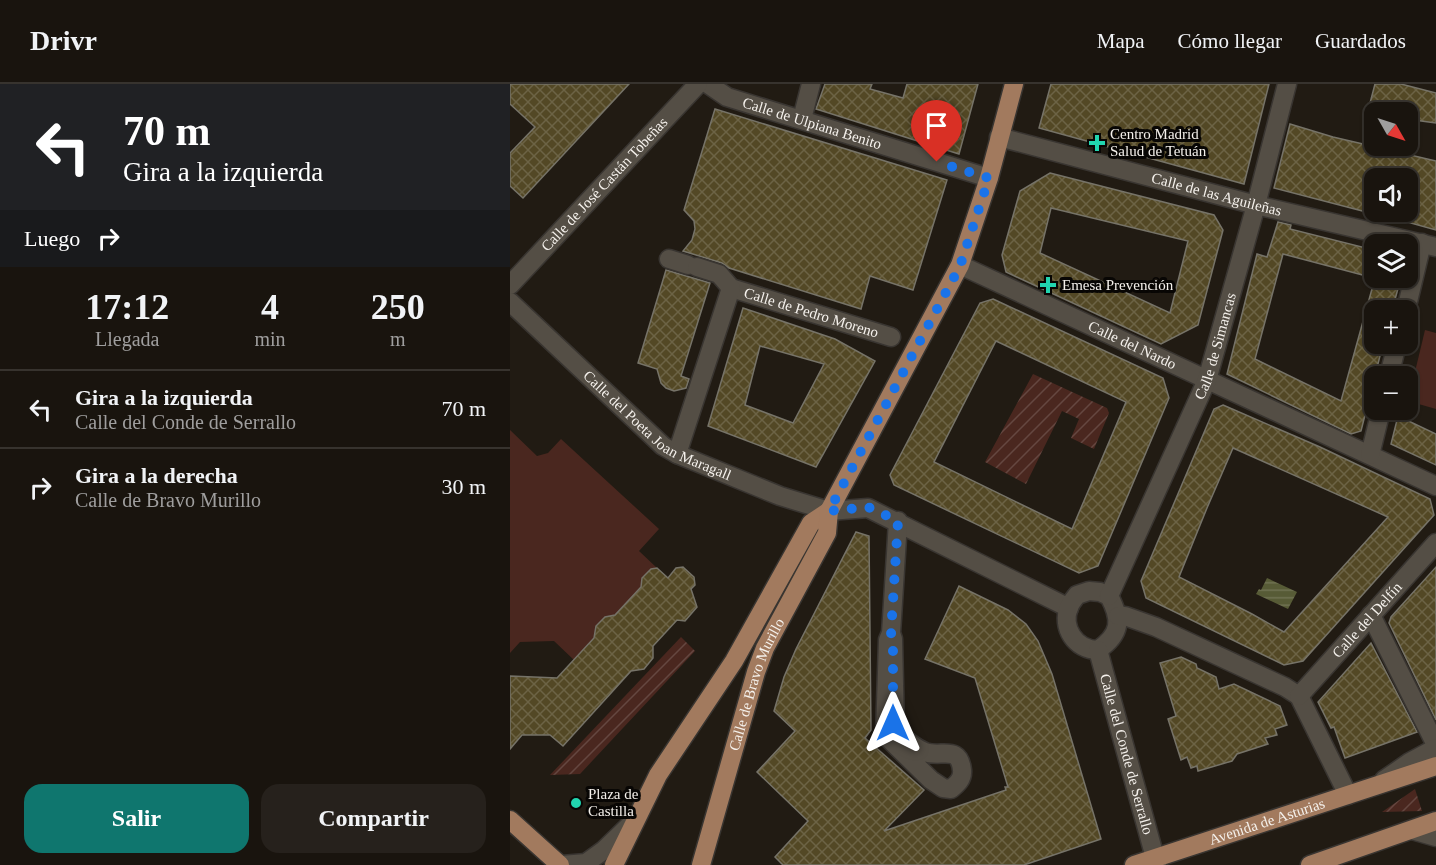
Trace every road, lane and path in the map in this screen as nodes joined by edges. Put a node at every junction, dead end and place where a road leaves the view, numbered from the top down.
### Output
1 (698, 84) edge
2 (708, 84) edge
3 (811, 84) edge
4 (1014, 84) edge
5 (1287, 84) edge
6 (802, 119) junction
7 (999, 137) junction
8 (989, 178) junction
9 (1256, 205) junction
10 (1429, 245) edge
11 (669, 259) dead end
12 (960, 266) junction
13 (510, 285) edge
14 (731, 288) junction
15 (1410, 300) edge
16 (510, 302) edge
17 (891, 337) dead end
18 (1207, 380) junction
19 (1379, 420) edge
20 (677, 454) junction
21 (1370, 455) junction
22 (1436, 486) edge
23 (829, 511) junction
24 (898, 521) junction
25 (1436, 543) edge
26 (1109, 596) junction
27 (1069, 608) junction
28 (1371, 615) junction
29 (1118, 616) junction
30 (891, 633) junction
31 (1098, 650) junction
32 (1299, 696) junction
33 (1436, 746) edge
34 (1436, 766) edge
35 (1378, 785) junction
36 (1348, 795) junction
37 (635, 819) junction
38 (510, 820) edge
39 (1436, 820) edge
40 (1412, 830) junction
41 (1436, 837) edge
42 (1156, 861) edge
43 (561, 865) edge
44 (614, 865) edge
45 (701, 865) edge
46 (1134, 865) edge
47 (1310, 865) edge

1 - 13 street, Calle de José Castán Tobeñas
2 - 6 street, Calle de Ulpiana Benito
3 - 6 street
4 - 7 main road, Calle de Bravo Murillo
5 - 9 street, Calle de Simancas
6 - 8 street, Calle de Ulpiana Benito
7 - 8 main road, Calle de Bravo Murillo
7 - 9 street, Calle de las Aguileñas
8 - 12 main road, Calle de Bravo Murillo
9 - 10 street, Calle de las Aguileñas
9 - 18 street, Calle de Simancas
10 - 15 street
11 - 14 street, Calle de Pedro Moreno
12 - 18 street, Calle del Nardo
12 - 23 main road, Calle de Bravo Murillo
14 - 17 street, Calle de Pedro Moreno
14 - 20 street, Calle de Pedro Moreno
16 - 20 street, Calle del Poeta Joan Maragall
18 - 21 street, Calle del Nardo
18 - 26 street, Calle de Simancas
19 - 21 street
20 - 23 street, Calle del Poeta Joan Maragall
21 - 22 street, Calle del Nardo
23 - 24 street
23 - 37 main road, Calle de Bravo Murillo
23 - 45 main road, Calle de Bravo Murillo
24 - 27 street
24 - 30 street
25 - 28 street, Calle del Delfín
26 - 27 street
26 - 29 street
27 - 31 street
28 - 32 street, Calle del Delfín
28 - 33 street
29 - 31 street
29 - 32 street
30 - 30 street
31 - 42 street, Calle del Conde de Serrallo
32 - 36 street
33 - 35 street, Avenida de Asturias
34 - 35 main road, Avenida de Asturias
35 - 36 main road, Avenida de Asturias
36 - 42 main road, Avenida de Asturias
37 - 43 street, Calle de Bravo Murillo
37 - 44 main road, Calle de Bravo Murillo
38 - 43 main road
39 - 40 main road
40 - 41 street
40 - 47 main road
42 - 46 main road, Avenida de Asturias

